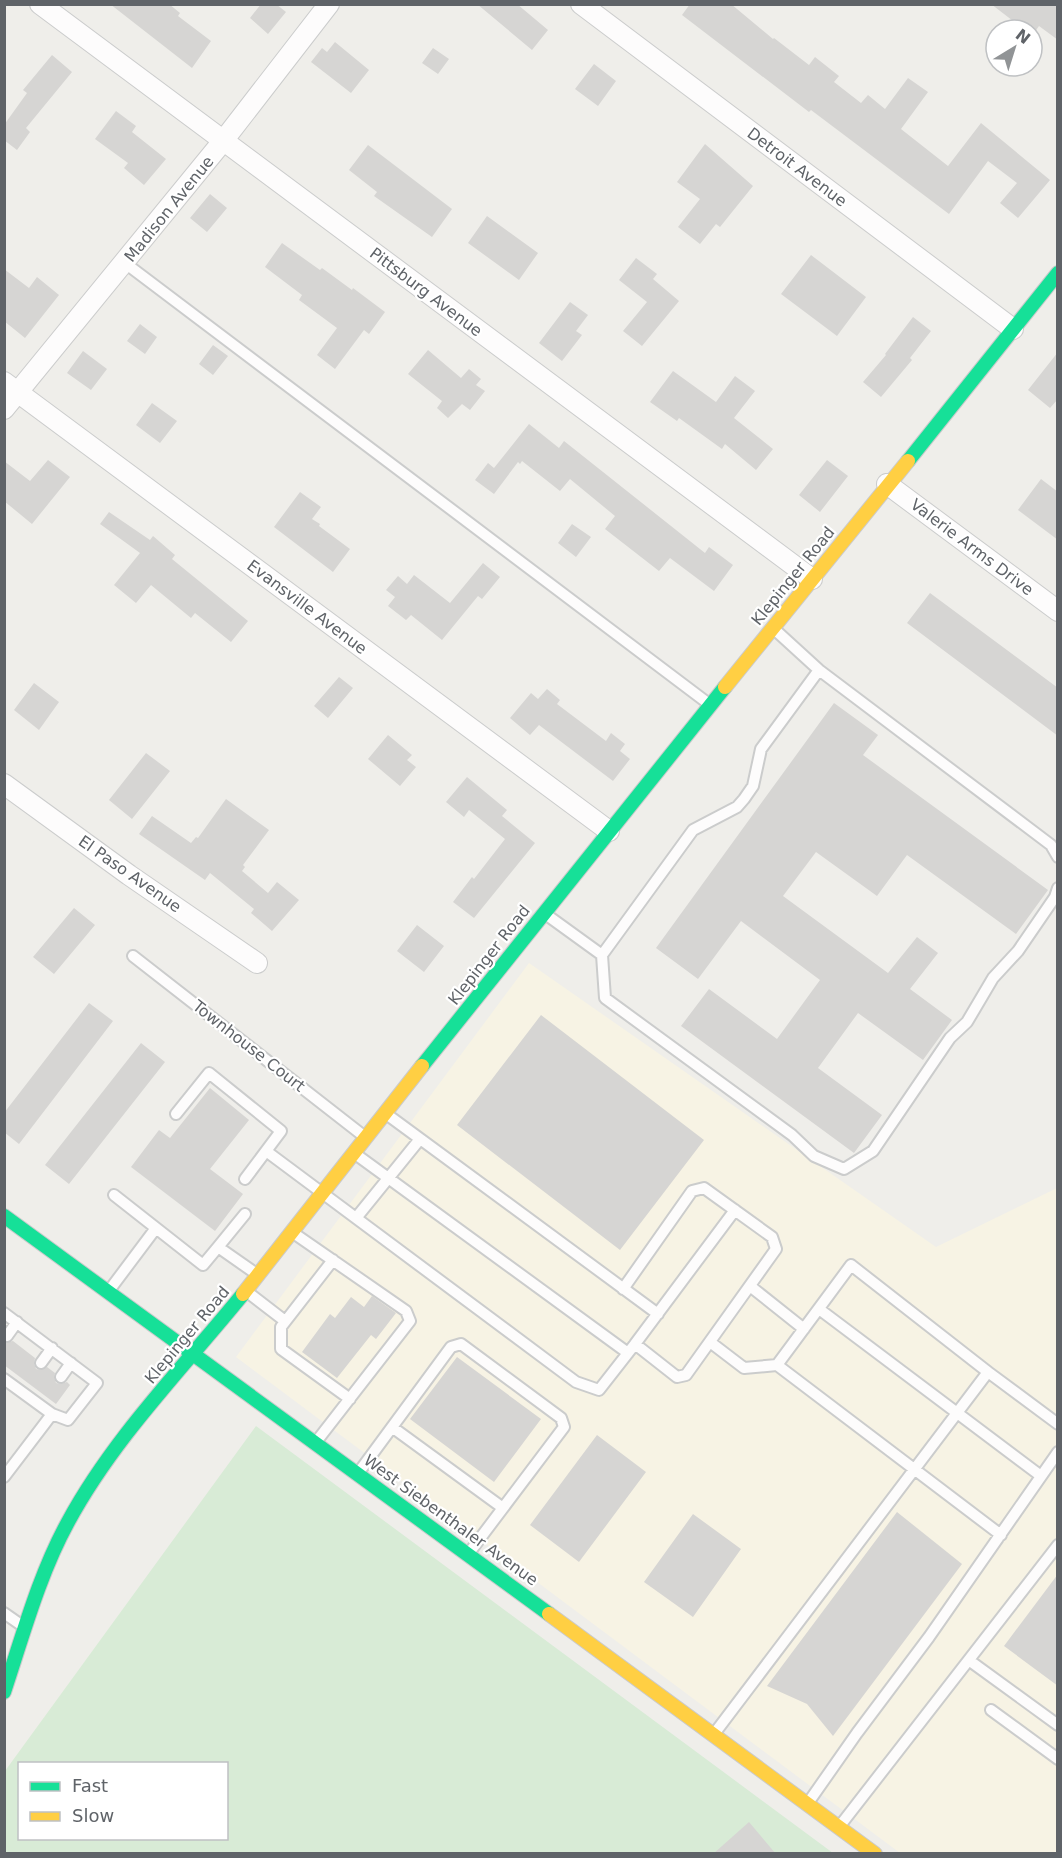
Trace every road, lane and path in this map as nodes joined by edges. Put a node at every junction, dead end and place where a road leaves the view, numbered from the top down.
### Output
1 (40, 4) edge
2 (581, 4) edge
3 (326, 6) edge
4 (223, 141) junction
5 (125, 263) junction
6 (1058, 273) edge
7 (1013, 329) junction
8 (11, 387) edge
9 (4, 409) edge
10 (887, 484) junction
11 (812, 579) junction
12 (1058, 611) edge
13 (773, 627) junction
14 (819, 670) junction
15 (711, 705) junction
16 (4, 784) edge
17 (609, 831) junction
18 (1058, 857) edge
19 (1058, 888) edge
20 (544, 913) junction
21 (602, 955) junction
22 (133, 956) dead end
23 (257, 963) dead end
24 (385, 1113) junction
25 (176, 1114) dead end
26 (366, 1137) junction
27 (420, 1139) junction
28 (267, 1151) junction
29 (353, 1153) junction
30 (245, 1179) dead end
31 (388, 1179) junction
32 (322, 1193) junction
33 (114, 1195) dead end
34 (735, 1210) junction
35 (245, 1214) dead end
36 (4, 1216) edge
37 (356, 1218) junction
38 (156, 1228) junction
39 (292, 1232) junction
40 (218, 1247) junction
41 (333, 1260) junction
42 (258, 1276) junction
43 (750, 1286) junction
44 (623, 1289) junction
45 (246, 1291) junction
46 (108, 1292) junction
47 (819, 1309) junction
48 (4, 1314) edge
49 (657, 1314) junction
50 (285, 1321) junction
51 (17, 1322) junction
52 (804, 1329) junction
53 (7, 1336) dead end
54 (710, 1342) junction
55 (52, 1348) junction
56 (632, 1348) junction
57 (194, 1355) junction
58 (41, 1363) dead end
59 (71, 1363) junction
60 (777, 1365) junction
61 (988, 1371) junction
62 (61, 1377) dead end
63 (4, 1379) edge
64 (350, 1399) junction
65 (52, 1414) junction
66 (957, 1414) junction
67 (1058, 1424) edge
68 (392, 1427) junction
69 (316, 1442) junction
70 (1058, 1452) edge
71 (914, 1470) junction
72 (359, 1473) junction
73 (1041, 1476) junction
74 (4, 1477) edge
75 (503, 1508) junction
76 (1001, 1535) junction
77 (1058, 1545) edge
78 (469, 1553) junction
79 (4, 1613) edge
80 (26, 1629) junction
81 (970, 1661) junction
82 (4, 1692) edge
83 (991, 1710) dead end
84 (1058, 1725) edge
85 (714, 1734) junction
86 (1058, 1760) edge
87 (807, 1803) junction
88 (840, 1827) junction
89 (875, 1854) edge

1 - 4 street, Pittsburg Avenue
2 - 7 street, Detroit Avenue
3 - 4 street, Madison Avenue
4 - 5 street, Madison Avenue
4 - 11 street, Pittsburg Avenue
5 - 8 street, Madison Avenue
5 - 15 lane
6 - 7 street, Klepinger Road
7 - 10 street, Klepinger Road
8 - 9 street, Madison Avenue
8 - 17 street, Evansville Avenue
10 - 11 street, Klepinger Road
10 - 12 street, Valerie Arms Drive
11 - 13 street, Klepinger Road
13 - 14 lane
13 - 15 street, Klepinger Road
14 - 18 lane
14 - 21 lane
15 - 17 street, Klepinger Road
16 - 23 street, El Paso Avenue
17 - 20 street, Klepinger Road
19 - 21 lane
20 - 21 lane
20 - 24 street, Klepinger Road
22 - 26 lane, Townhouse Court
24 - 26 street, Klepinger Road
24 - 27 lane
25 - 28 lane
26 - 29 street, Klepinger Road
27 - 31 lane
27 - 44 lane
28 - 30 lane
28 - 32 lane
29 - 31 lane
29 - 32 street, Klepinger Road
31 - 37 lane
31 - 56 lane
32 - 37 lane
32 - 39 street, Klepinger Road
33 - 38 lane
34 - 43 lane
34 - 44 lane
34 - 49 lane
35 - 40 lane
36 - 46 street, West Siebenthaler Avenue
37 - 56 lane
38 - 40 lane
38 - 46 lane
39 - 41 lane
39 - 42 street, Klepinger Road
40 - 42 lane
41 - 50 lane
41 - 64 lane
42 - 45 street, Klepinger Road
43 - 52 lane
43 - 54 lane
44 - 49 lane
45 - 50 lane
45 - 57 street, Klepinger Road
46 - 57 street, West Siebenthaler Avenue
47 - 52 lane
47 - 61 lane
47 - 66 lane
48 - 51 lane
49 - 56 lane
50 - 64 lane
51 - 53 lane
51 - 55 lane
52 - 60 lane
54 - 56 lane
54 - 60 lane
55 - 58 lane
55 - 59 lane
57 - 69 street, West Siebenthaler Avenue
57 - 80 street, Klepinger Road
59 - 62 lane
59 - 65 lane
60 - 71 lane
61 - 66 lane
61 - 67 lane
63 - 65 lane
64 - 69 lane
65 - 74 lane
66 - 71 lane
66 - 73 lane
68 - 72 lane
68 - 75 lane
68 - 75 lane
69 - 72 street, West Siebenthaler Avenue
70 - 73 lane
71 - 76 lane
71 - 85 lane
72 - 78 street, West Siebenthaler Avenue
73 - 76 lane
75 - 78 lane
76 - 87 lane
77 - 81 lane
78 - 85 street, West Siebenthaler Avenue
79 - 80 lane
80 - 82 street, Klepinger Road
81 - 84 lane
81 - 88 lane
83 - 86 lane
85 - 87 street, West Siebenthaler Avenue
87 - 88 street, West Siebenthaler Avenue
88 - 89 street, West Siebenthaler Avenue

